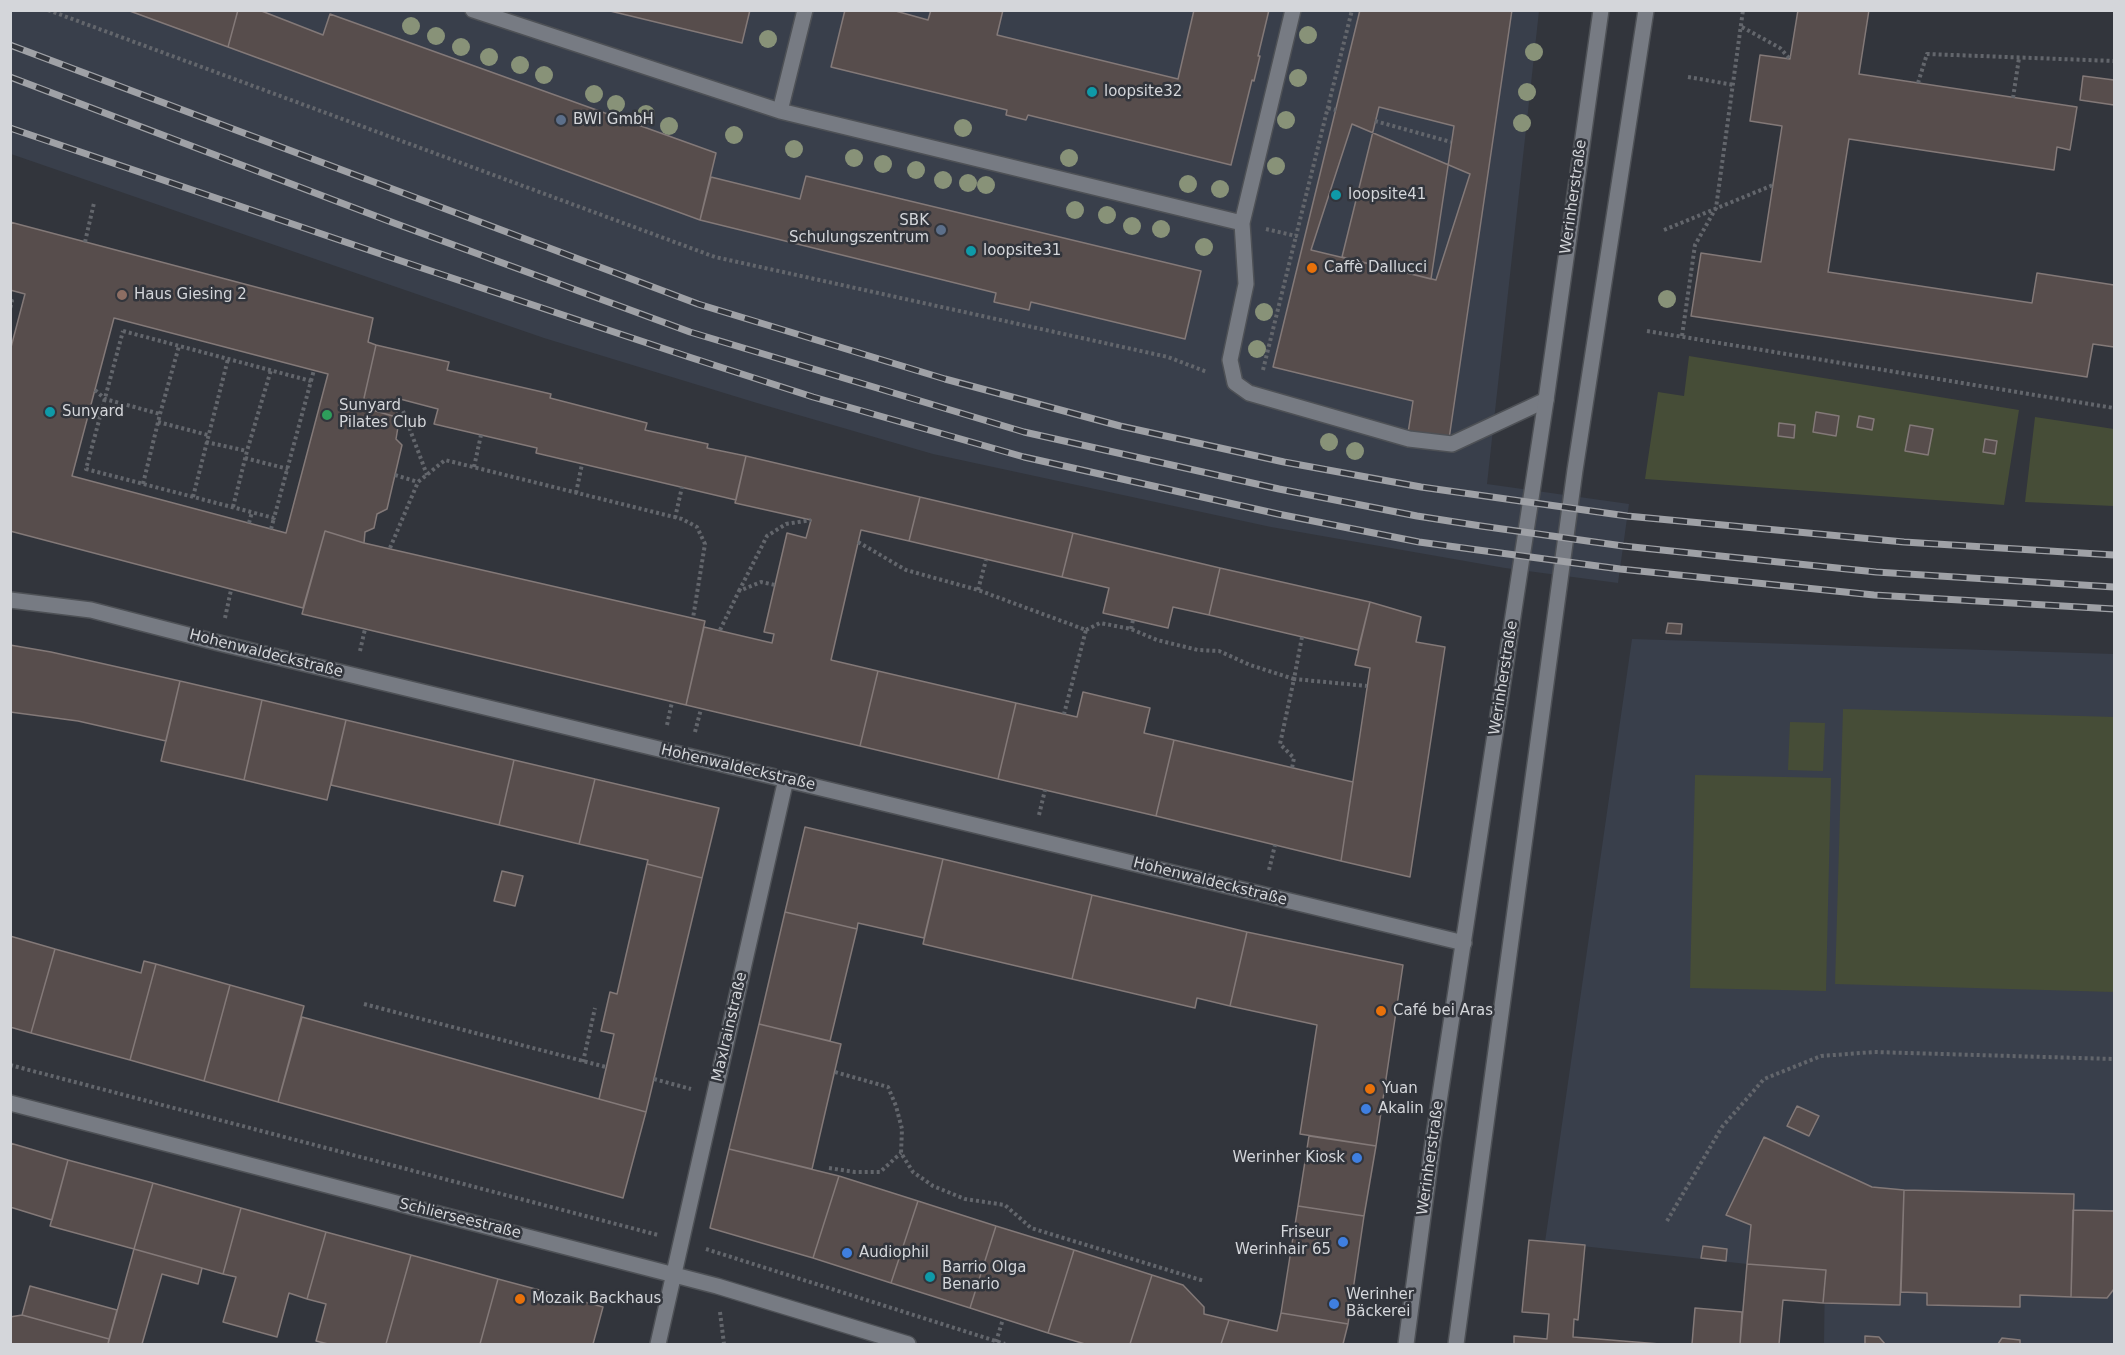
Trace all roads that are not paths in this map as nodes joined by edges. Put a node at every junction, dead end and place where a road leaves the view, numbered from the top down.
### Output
1 (473, 10) edge
2 (805, 10) edge
3 (1293, 10) edge
4 (1600, 10) edge
5 (1646, 10) edge
6 (780, 111) junction
7 (1242, 222) junction
8 (1546, 400) junction
9 (10, 600) edge
10 (786, 779) junction
11 (1464, 943) junction
12 (10, 1103) edge
13 (674, 1275) junction
14 (658, 1344) edge
15 (908, 1344) edge
16 (1406, 1344) edge
17 (1456, 1344) edge

1 - 6 street
2 - 6 street
3 - 7 street
4 - 8 street, Werinherstraße
5 - 17 street
6 - 7 street
7 - 8 street
8 - 11 street, Werinherstraße
9 - 10 street, Hohenwaldeckstraße
10 - 11 street, Hohenwaldeckstraße
10 - 13 street, Maxlrainstraße
11 - 16 street, Werinherstraße
12 - 13 street, Schlierseestraße
13 - 14 street, Maxlrainstraße
13 - 15 street, Schlierseestraße

